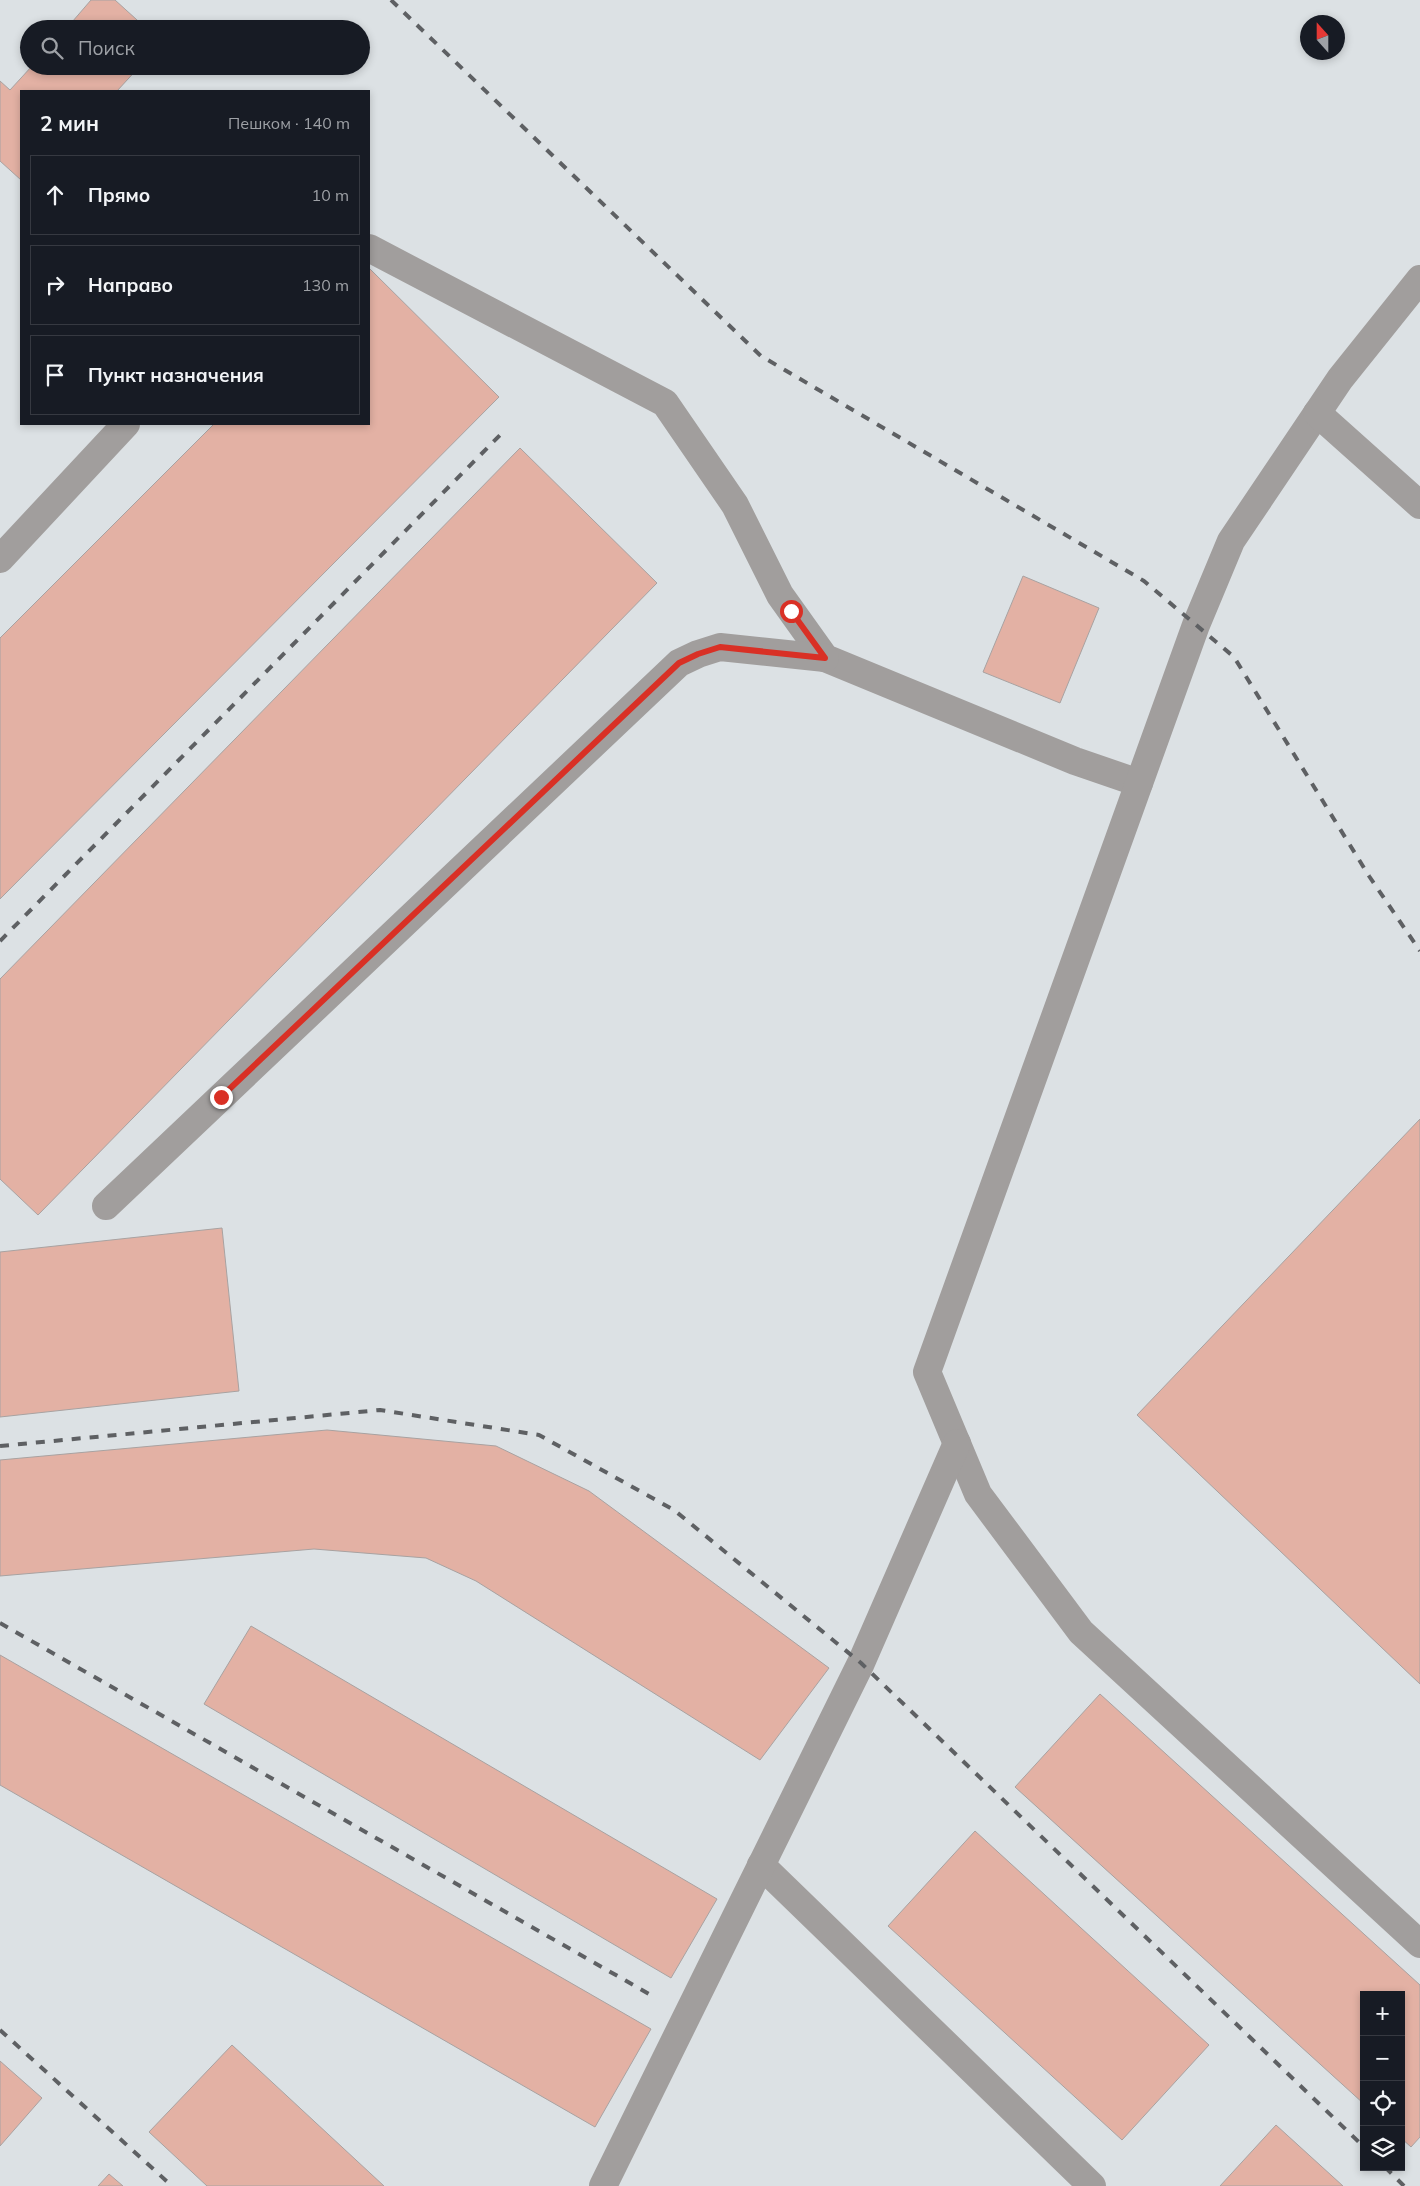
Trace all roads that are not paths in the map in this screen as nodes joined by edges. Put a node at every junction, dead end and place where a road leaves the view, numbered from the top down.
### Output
1 (370, 249) edge
2 (1420, 279) edge
3 (1317, 413) junction
4 (125, 425) edge
5 (1420, 505) edge
6 (0, 559) edge
7 (825, 658) junction
8 (1139, 782) junction
9 (106, 1206) dead end
10 (957, 1443) junction
11 (762, 1866) junction
12 (1420, 1944) edge
13 (603, 2186) edge
14 (1092, 2186) edge

1 - 7 lane
2 - 3 lane
3 - 5 lane
3 - 8 lane
4 - 6 lane
7 - 8 lane
7 - 9 lane
8 - 10 lane
10 - 11 lane
10 - 12 lane
11 - 13 lane
11 - 14 lane

